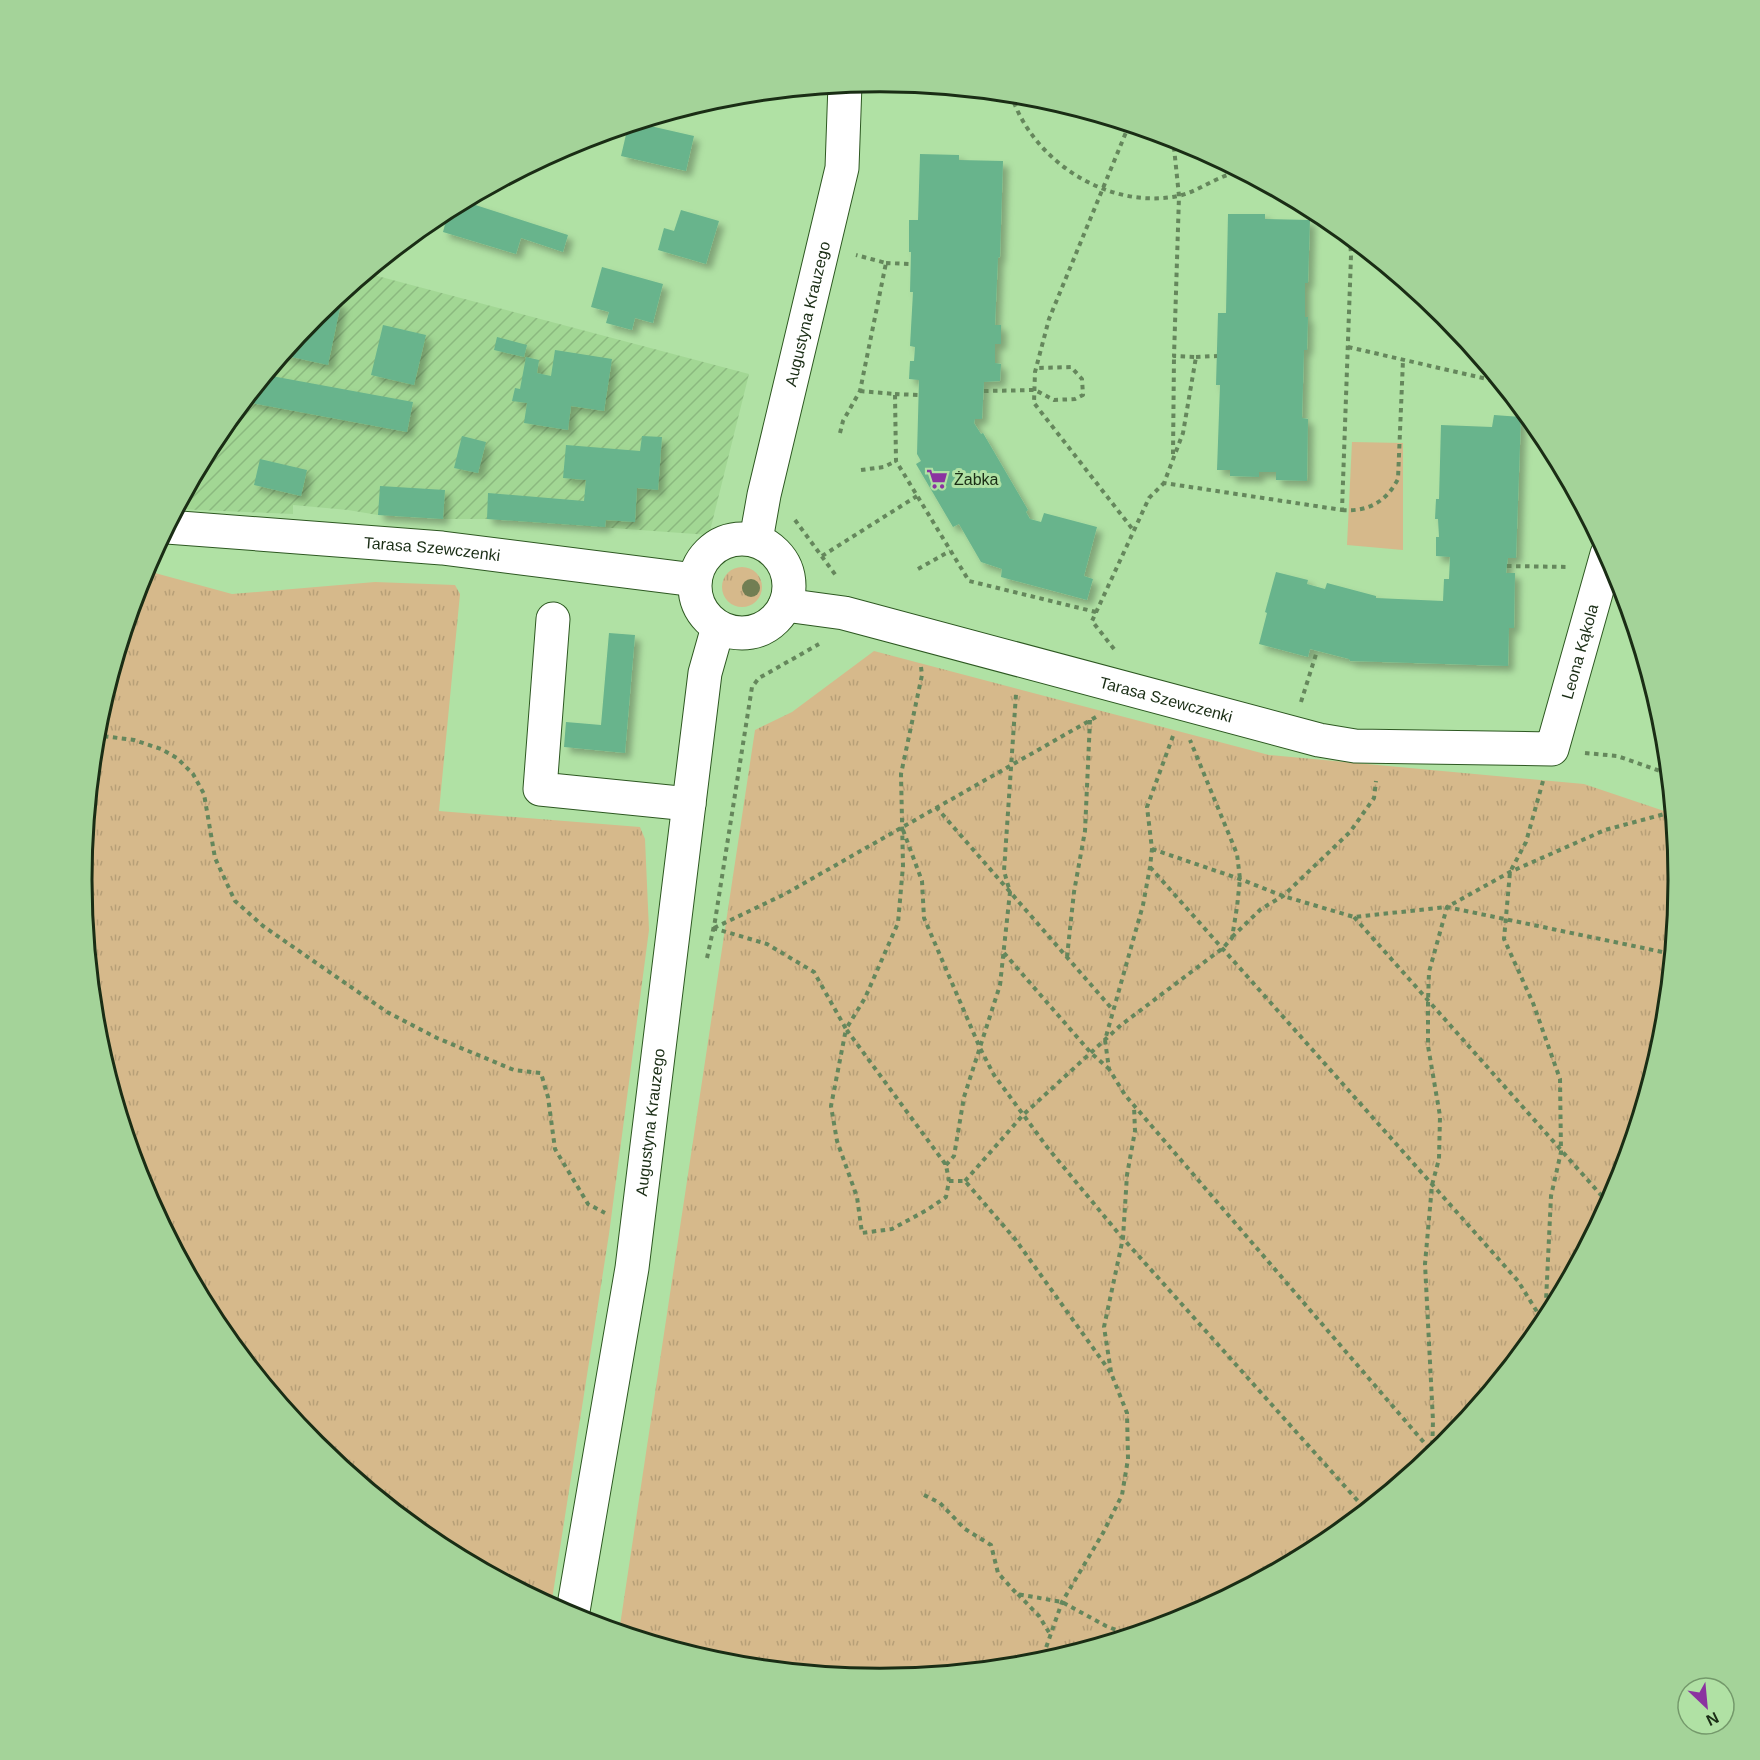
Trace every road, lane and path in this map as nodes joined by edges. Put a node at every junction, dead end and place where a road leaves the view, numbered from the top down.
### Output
1 (845, 93) edge
2 (1015, 104) edge
3 (1126, 131) edge
4 (1174, 149) edge
5 (1229, 173) edge
6 (1102, 189) junction
7 (1179, 196) junction
8 (1351, 247) edge
9 (856, 255) dead end
10 (886, 263) junction
11 (910, 264) dead end
12 (1348, 347) junction
13 (1174, 356) junction
14 (1217, 356) dead end
15 (1196, 357) junction
16 (1403, 360) junction
17 (1036, 368) junction
18 (1489, 380) edge
19 (1035, 390) junction
20 (860, 391) junction
21 (984, 392) dead end
22 (895, 394) junction
23 (918, 395) dead end
24 (840, 433) dead end
25 (1173, 460) junction
26 (896, 461) junction
27 (861, 470) dead end
28 (1164, 483) junction
29 (917, 496) junction
30 (1342, 510) junction
31 (791, 515) dead end
32 (175, 528) edge
33 (1135, 531) junction
34 (756, 540) junction
35 (950, 550) junction
36 (822, 556) junction
37 (1507, 566) dead end
38 (1576, 567) dead end
39 (1603, 567) edge
40 (918, 569) dead end
41 (695, 580) junction
42 (841, 583) dead end
43 (785, 605) junction
44 (1096, 612) junction
45 (553, 619) dead end
46 (718, 627) junction
47 (913, 632) junction
48 (1317, 651) dead end
49 (1118, 655) dead end
50 (1017, 660) junction
51 (1143, 694) junction
52 (1299, 707) dead end
53 (1183, 711) junction
54 (1090, 720) junction
55 (105, 736) edge
56 (1380, 746) junction
57 (1552, 749) junction
58 (1011, 766) junction
59 (1661, 771) edge
60 (689, 804) junction
61 (936, 807) junction
62 (1666, 814) edge
63 (902, 826) junction
64 (1152, 849) junction
65 (1150, 867) junction
66 (1510, 872) junction
67 (1240, 879) junction
68 (1010, 892) junction
69 (1283, 896) junction
70 (1447, 907) junction
71 (1354, 917) junction
72 (675, 919) junction
73 (1505, 920) junction
74 (713, 928) junction
75 (1232, 938) junction
76 (1223, 948) junction
77 (1004, 952) junction
78 (1665, 953) edge
79 (1067, 958) junction
80 (1428, 1001) junction
81 (1113, 1010) junction
82 (846, 1029) junction
83 (1105, 1040) junction
84 (980, 1048) junction
85 (1091, 1053) junction
86 (1109, 1069) junction
87 (1134, 1106) junction
88 (1023, 1115) junction
89 (1560, 1152) junction
90 (946, 1165) junction
91 (949, 1181) junction
92 (965, 1181) junction
93 (1432, 1185) junction
94 (1602, 1196) edge
95 (638, 1221) junction
96 (1123, 1238) junction
97 (1546, 1302) edge
98 (1539, 1313) edge
99 (1111, 1373) junction
100 (1432, 1444) edge
101 (1427, 1448) edge
102 (924, 1495) dead end
103 (1361, 1505) edge
104 (1017, 1594) junction
105 (1062, 1602) junction
106 (574, 1606) edge
107 (1119, 1631) edge
108 (1050, 1634) junction
109 (1045, 1651) edge

1 - 34 street, Augustyna Krauzego
2 - 6 path
3 - 6 path
4 - 7 path
5 - 7 path
6 - 7 path
6 - 17 path
7 - 13 path
8 - 12 path
9 - 10 path
10 - 11 path
10 - 20 path
12 - 16 path
12 - 30 path
13 - 15 path
13 - 25 path
14 - 15 path
15 - 25 path
16 - 18 path
16 - 30 path
17 - 19 path
17 - 19 path
19 - 21 path
19 - 33 path
20 - 22 path
20 - 24 path
22 - 23 path
22 - 26 path
25 - 28 path
26 - 27 path
26 - 29 path
28 - 30 path
28 - 33 path
29 - 35 path
29 - 36 path
31 - 36 path
32 - 41 street, Tarasa Szewczenki
33 - 44 path
34 - 41 street
34 - 43 street
35 - 40 path
35 - 44 path
36 - 42 path
37 - 38 path
39 - 57 street, Leona Kąkola
41 - 46 street
43 - 46 street
43 - 47 street, Tarasa Szewczenki
44 - 49 path
45 - 60 street
46 - 60 street, Augustyna Krauzego
47 - 50 street, Tarasa Szewczenki
47 - 63 path
48 - 52 path
50 - 51 street, Tarasa Szewczenki
50 - 58 path
51 - 53 street, Tarasa Szewczenki
51 - 54 path
53 - 56 street, Tarasa Szewczenki
53 - 64 path
53 - 67 path
54 - 58 path
54 - 79 path
55 - 95 path
56 - 57 street, Tarasa Szewczenki
56 - 69 path
57 - 59 path
57 - 66 path
58 - 61 path
58 - 68 path
60 - 72 street, Augustyna Krauzego
61 - 63 path
61 - 68 path
62 - 66 path
63 - 74 path
63 - 82 path
63 - 84 path
64 - 65 path
64 - 67 path
65 - 76 path
65 - 81 path
66 - 70 path
66 - 73 path
67 - 69 path
67 - 75 path
68 - 77 path
68 - 79 path
69 - 71 path
69 - 75 path
70 - 71 path
70 - 73 path
70 - 80 path
71 - 80 path
72 - 74 path
72 - 95 street, Augustyna Krauzego
73 - 78 path
73 - 89 path
74 - 82 path
75 - 76 path
76 - 83 path
76 - 93 path
77 - 84 path
77 - 85 path
79 - 81 path
80 - 89 path
80 - 93 path
81 - 83 path
82 - 90 path
82 - 91 path
83 - 85 path
83 - 86 path
84 - 88 path
84 - 90 path
85 - 86 path
85 - 88 path
86 - 87 path
87 - 96 path
87 - 101 path
88 - 92 path
88 - 96 path
89 - 94 path
89 - 97 path
90 - 91 path
91 - 92 path
92 - 99 path
93 - 98 path
93 - 100 path
95 - 106 street, Augustyna Krauzego
96 - 99 path
96 - 103 path
99 - 105 path
102 - 104 path
104 - 105 path
104 - 108 path
105 - 107 path
105 - 108 path
108 - 109 path

